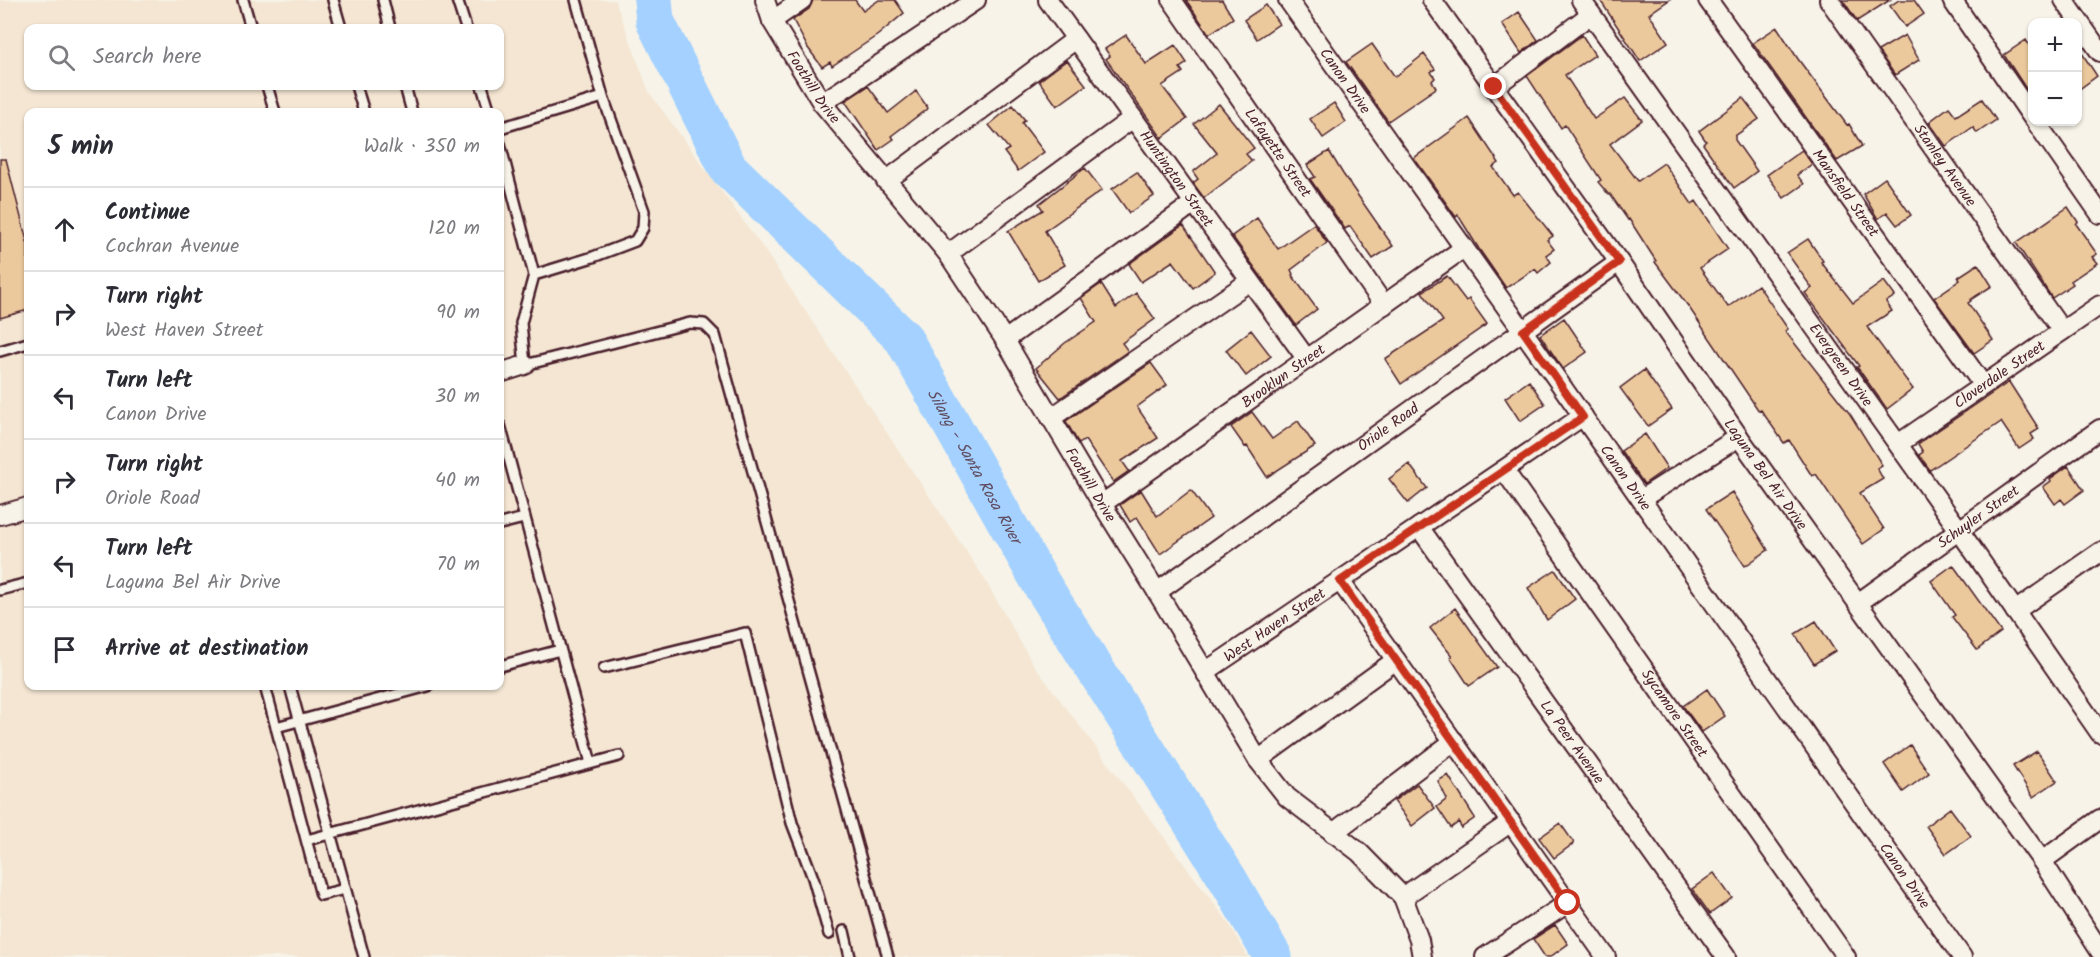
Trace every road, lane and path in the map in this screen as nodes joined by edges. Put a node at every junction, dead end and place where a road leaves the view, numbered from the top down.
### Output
1 (243, 0) edge
2 (333, 0) edge
3 (383, 0) edge
4 (457, 0) edge
5 (576, 0) edge
6 (765, 0) edge
7 (802, 0) edge
8 (976, 0) edge
9 (1048, 0) edge
10 (1172, 0) edge
11 (1288, 0) edge
12 (1432, 0) edge
13 (1708, 0) edge
14 (1829, 0) edge
15 (1952, 0) edge
16 (2064, 0) edge
17 (1586, 7) edge
18 (772, 21) junction
19 (250, 24) edge
20 (339, 24) edge
21 (389, 24) edge
22 (465, 24) edge
23 (1076, 39) junction
24 (2100, 52) edge
25 (1494, 87) junction
26 (268, 90) edge
27 (357, 90) edge
28 (406, 90) edge
29 (483, 90) edge
30 (603, 97) junction
31 (822, 103) junction
32 (274, 108) edge
33 (363, 108) edge
34 (411, 108) edge
35 (489, 108) edge
36 (2028, 111) edge
37 (1133, 118) junction
38 (2039, 126) edge
39 (504, 127) edge
40 (504, 159) edge
41 (886, 180) junction
42 (1194, 203) junction
43 (2100, 214) edge
44 (1464, 248) junction
45 (948, 254) junction
46 (1619, 262) junction
47 (534, 275) junction
48 (1250, 280) junction
49 (1384, 305) junction
50 (2100, 305) edge
51 (1523, 331) junction
52 (2062, 331) junction
53 (1005, 340) junction
54 (24, 344) edge
55 (0, 351) edge
56 (1306, 358) junction
57 (525, 365) junction
58 (504, 372) edge
59 (1983, 385) junction
60 (1583, 417) junction
61 (1051, 418) junction
62 (2100, 429) edge
63 (1739, 437) junction
64 (504, 440) edge
65 (1898, 444) junction
66 (1504, 470) junction
67 (1641, 499) junction
68 (1102, 504) junction
69 (24, 508) edge
70 (0, 515) edge
71 (524, 518) junction
72 (504, 523) edge
73 (1419, 527) junction
74 (1959, 530) junction
75 (2099, 555) edge
76 (1340, 581) junction
77 (24, 584) edge
78 (0, 590) edge
79 (1157, 592) junction
80 (1858, 603) junction
81 (2015, 611) junction
82 (560, 650) junction
83 (1396, 660) junction
84 (504, 665) edge
85 (604, 668) dead end
86 (1205, 672) junction
87 (266, 690) edge
88 (291, 690) edge
89 (413, 690) edge
90 (300, 721) junction
91 (276, 727) junction
92 (2100, 733) edge
93 (1454, 741) junction
94 (619, 756) dead end
95 (1258, 760) junction
96 (591, 763) junction
97 (2100, 819) edge
98 (1511, 822) junction
99 (1333, 833) junction
100 (331, 835) junction
101 (307, 840) junction
102 (2042, 861) junction
103 (345, 889) junction
104 (1403, 897) junction
105 (1568, 903) junction
106 (844, 931) dead end
107 (829, 934) dead end
108 (2100, 951) edge
109 (364, 957) edge
110 (850, 957) edge
111 (888, 957) edge
112 (1422, 957) edge
113 (1485, 957) edge
114 (1606, 957) edge
115 (1726, 957) edge
116 (1846, 957) edge
117 (1962, 957) edge

1 - 19 lane
2 - 20 lane
3 - 21 lane
4 - 22 lane
5 - 30 lane
6 - 18 street, Foothill Drive
7 - 18 street
8 - 31 street
9 - 23 street, Huntington Street
10 - 49 street, Lafayette Street
11 - 44 street, Canon Drive
12 - 25 street, Laguna Bel Air Drive
13 - 59 street, Mansfield Street
14 - 52 street, Stanley Avenue
15 - 36 street
16 - 24 street
17 - 25 street
17 - 65 street, Evergreen Drive
18 - 31 street, Foothill Drive
23 - 37 street, Huntington Street
23 - 41 street
25 - 46 street, Laguna Bel Air Drive
26 - 32 lane
27 - 33 lane
28 - 34 lane
29 - 35 lane
30 - 39 lane
30 - 47 lane
31 - 41 street, Foothill Drive
37 - 42 street, Huntington Street
37 - 45 street
38 - 43 street
40 - 47 lane
41 - 45 street, Foothill Drive
42 - 48 street, Huntington Street
42 - 53 street
44 - 49 street, Brooklyn Street
44 - 51 street, Canon Drive
45 - 53 street, Foothill Drive
46 - 51 street, Oriole Road
46 - 63 street, Laguna Bel Air Drive
47 - 57 lane
48 - 56 street, Huntington Street
48 - 61 street
49 - 56 street, Brooklyn Street
50 - 52 street, Cloverdale Street
51 - 60 street, Canon Drive
51 - 79 street, Oriole Road
52 - 59 street, Cloverdale Street
53 - 61 street, Foothill Drive
54 - 55 lane
56 - 68 street, Brooklyn Street
57 - 58 street
57 - 111 lane
59 - 65 street, Cloverdale Street
60 - 66 street, West Haven Street
60 - 67 street, Canon Drive
61 - 68 street, Foothill Drive
62 - 74 street, Schuyler Street
63 - 67 street
63 - 80 street, Laguna Bel Air Drive
64 - 71 lane
65 - 74 street, Evergreen Drive
66 - 73 street, West Haven Street
66 - 116 street, Sycamore Street
67 - 117 street, Canon Drive
68 - 79 street, Foothill Drive
69 - 70 street
71 - 72 lane
71 - 82 lane
73 - 76 street, West Haven Street
73 - 115 street, La Peer Avenue
74 - 80 street, Schuyler Street
74 - 81 street, Evergreen Drive
75 - 81 street
76 - 83 street
76 - 86 street, West Haven Street
77 - 78 lane
79 - 86 street, Foothill Drive
80 - 102 street, Laguna Bel Air Drive
81 - 92 street, Evergreen Drive
82 - 84 lane
82 - 96 lane
83 - 93 street
83 - 95 street
85 - 107 lane
86 - 95 street, Foothill Drive
87 - 91 lane
88 - 90 lane
89 - 90 lane
90 - 91 lane
90 - 100 lane
91 - 101 lane
93 - 98 street
93 - 99 street
94 - 96 lane
95 - 99 street, Foothill Drive
96 - 100 lane
97 - 102 street
98 - 104 street
98 - 105 street
99 - 104 street, Foothill Drive
100 - 101 lane
100 - 103 lane
101 - 103 lane
102 - 108 street, Laguna Bel Air Drive
103 - 109 lane
104 - 112 street, Foothill Drive
105 - 113 street
105 - 114 street
106 - 110 lane

